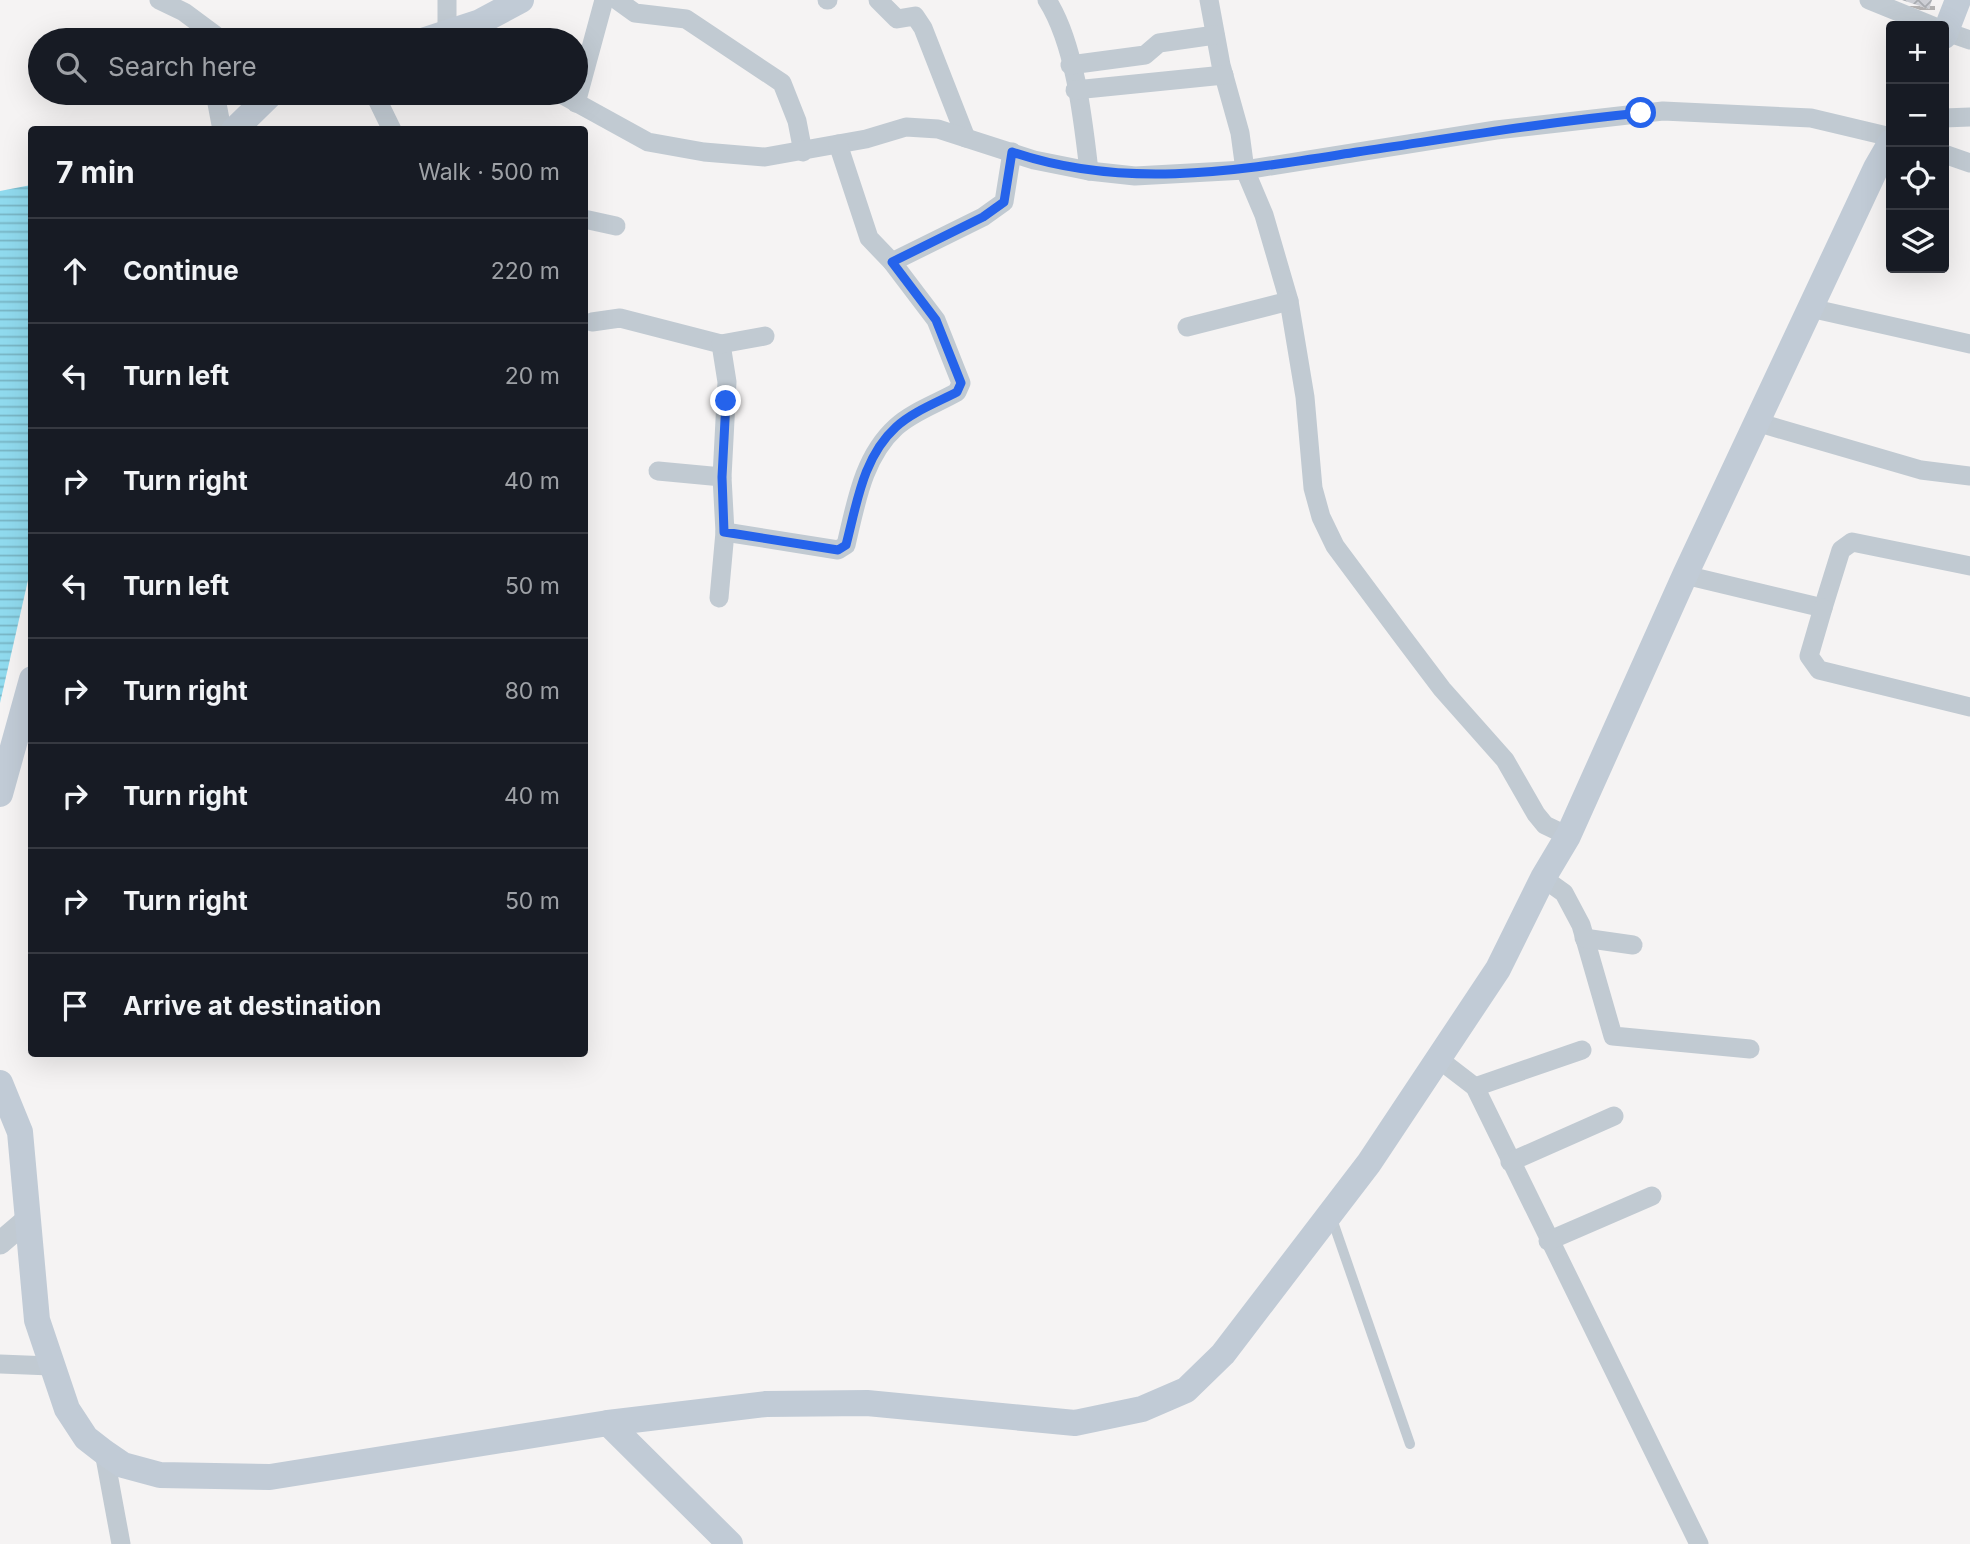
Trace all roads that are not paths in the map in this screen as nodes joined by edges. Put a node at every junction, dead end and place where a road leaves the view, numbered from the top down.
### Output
1 (447, 0) edge
2 (521, 0) edge
3 (604, 0) edge
4 (617, 0) edge
5 (878, 0) edge
6 (1047, 0) edge
7 (1209, 0) edge
8 (1869, 0) edge
9 (1958, 0) edge
10 (170, 2) edge
11 (1919, 21) edge
12 (1949, 27) edge
13 (205, 28) edge
14 (437, 28) edge
15 (462, 28) edge
16 (1216, 35) junction
17 (588, 42) edge
18 (1070, 65) junction
19 (1224, 75) junction
20 (1075, 90) junction
21 (217, 105) edge
22 (260, 105) edge
23 (380, 105) edge
24 (580, 105) edge
25 (1970, 117) edge
26 (1949, 118) edge
27 (221, 126) edge
28 (238, 126) edge
29 (389, 126) edge
30 (966, 138) junction
31 (1886, 138) edge
32 (838, 144) junction
33 (1887, 147) edge
34 (803, 152) junction
35 (1012, 152) junction
36 (1949, 157) edge
37 (1970, 163) edge
38 (1245, 170) junction
39 (1089, 171) junction
40 (588, 220) edge
41 (616, 226) dead end
42 (892, 262) junction
43 (1289, 301) junction
44 (1810, 308) junction
45 (593, 323) dead end
46 (1187, 327) dead end
47 (765, 336) dead end
48 (721, 344) junction
49 (1970, 344) edge
50 (1756, 422) junction
51 (658, 471) dead end
52 (722, 477) junction
53 (1970, 477) edge
54 (724, 532) junction
55 (1970, 566) edge
56 (1685, 575) junction
57 (719, 598) dead end
58 (1823, 608) junction
59 (28, 693) edge
60 (1970, 707) edge
61 (0, 794) edge
62 (1568, 836) junction
63 (1543, 878) junction
64 (1584, 938) junction
65 (1633, 945) dead end
66 (1750, 1049) dead end
67 (1582, 1050) dead end
68 (1436, 1057) junction
69 (0, 1083) edge
70 (1475, 1087) junction
71 (1614, 1116) dead end
72 (1510, 1162) junction
73 (1653, 1196) dead end
74 (1331, 1215) junction
75 (28, 1219) junction
76 (1548, 1241) junction
77 (0, 1243) edge
78 (0, 1364) edge
79 (51, 1366) junction
80 (608, 1423) junction
81 (1410, 1444) dead end
82 (104, 1452) junction
83 (723, 1537) edge
84 (123, 1541) edge
85 (1699, 1544) edge

1 - 14 street
2 - 15 main road
3 - 17 street
4 - 34 street
5 - 30 street
6 - 18 street
7 - 16 street
8 - 11 street
9 - 12 main road
10 - 13 street
16 - 18 street
16 - 19 street
18 - 20 street
19 - 20 street
19 - 38 street
20 - 39 street
21 - 27 street
22 - 28 main road
23 - 29 street
24 - 34 street
25 - 26 street
30 - 32 street
30 - 35 street
31 - 38 street
32 - 34 street
32 - 42 street
33 - 44 main road
35 - 39 street
35 - 42 street
36 - 37 street
38 - 39 street
38 - 43 street
40 - 41 street
42 - 54 street
43 - 46 street
43 - 62 street
44 - 49 street
44 - 50 main road
45 - 48 street
47 - 48 street
48 - 52 street
50 - 53 street
50 - 56 main road
51 - 52 street
52 - 54 street
54 - 57 street
55 - 58 street
56 - 58 street
56 - 62 main road
58 - 60 street
59 - 61 main road
62 - 63 main road
63 - 64 street
63 - 68 main road
64 - 65 street
64 - 66 street
67 - 70 street
68 - 70 street
68 - 74 main road
69 - 75 main road
70 - 72 street
71 - 72 street
72 - 76 street
73 - 76 street
74 - 80 main road
74 - 81 lane
75 - 77 street
75 - 79 main road
76 - 85 street
78 - 79 street
79 - 82 main road
80 - 82 main road
80 - 83 main road
82 - 84 street

